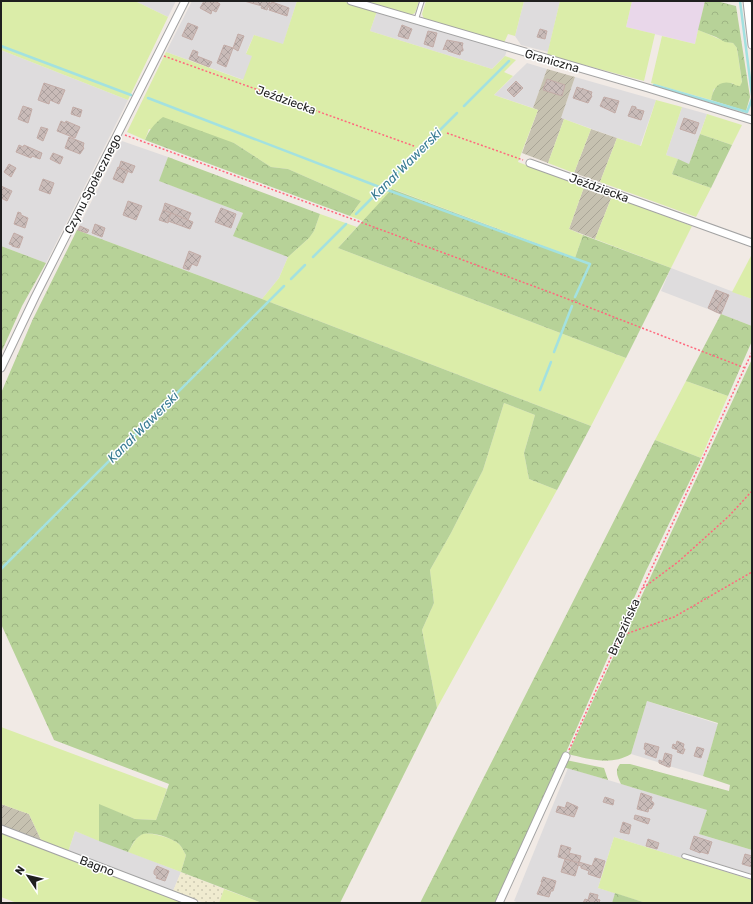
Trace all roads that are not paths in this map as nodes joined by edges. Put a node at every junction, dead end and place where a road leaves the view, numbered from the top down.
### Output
1 (185, 1) edge
2 (354, 1) edge
3 (422, 1) edge
4 (747, 1) edge
5 (416, 20) junction
6 (752, 45) edge
7 (752, 119) edge
8 (530, 163) road end
9 (752, 243) edge
10 (1, 368) edge
11 (566, 756) road end
12 (1, 829) edge
13 (684, 856) dead end
14 (752, 877) edge
15 (194, 903) edge
16 (499, 903) edge

1 - 10 street, Czynu Społecznego
2 - 5 street, Graniczna
3 - 5 lane
4 - 6 street
5 - 7 street, Graniczna
8 - 9 street, Jeździecka
11 - 16 street
12 - 15 street, Bagno
13 - 14 lane

